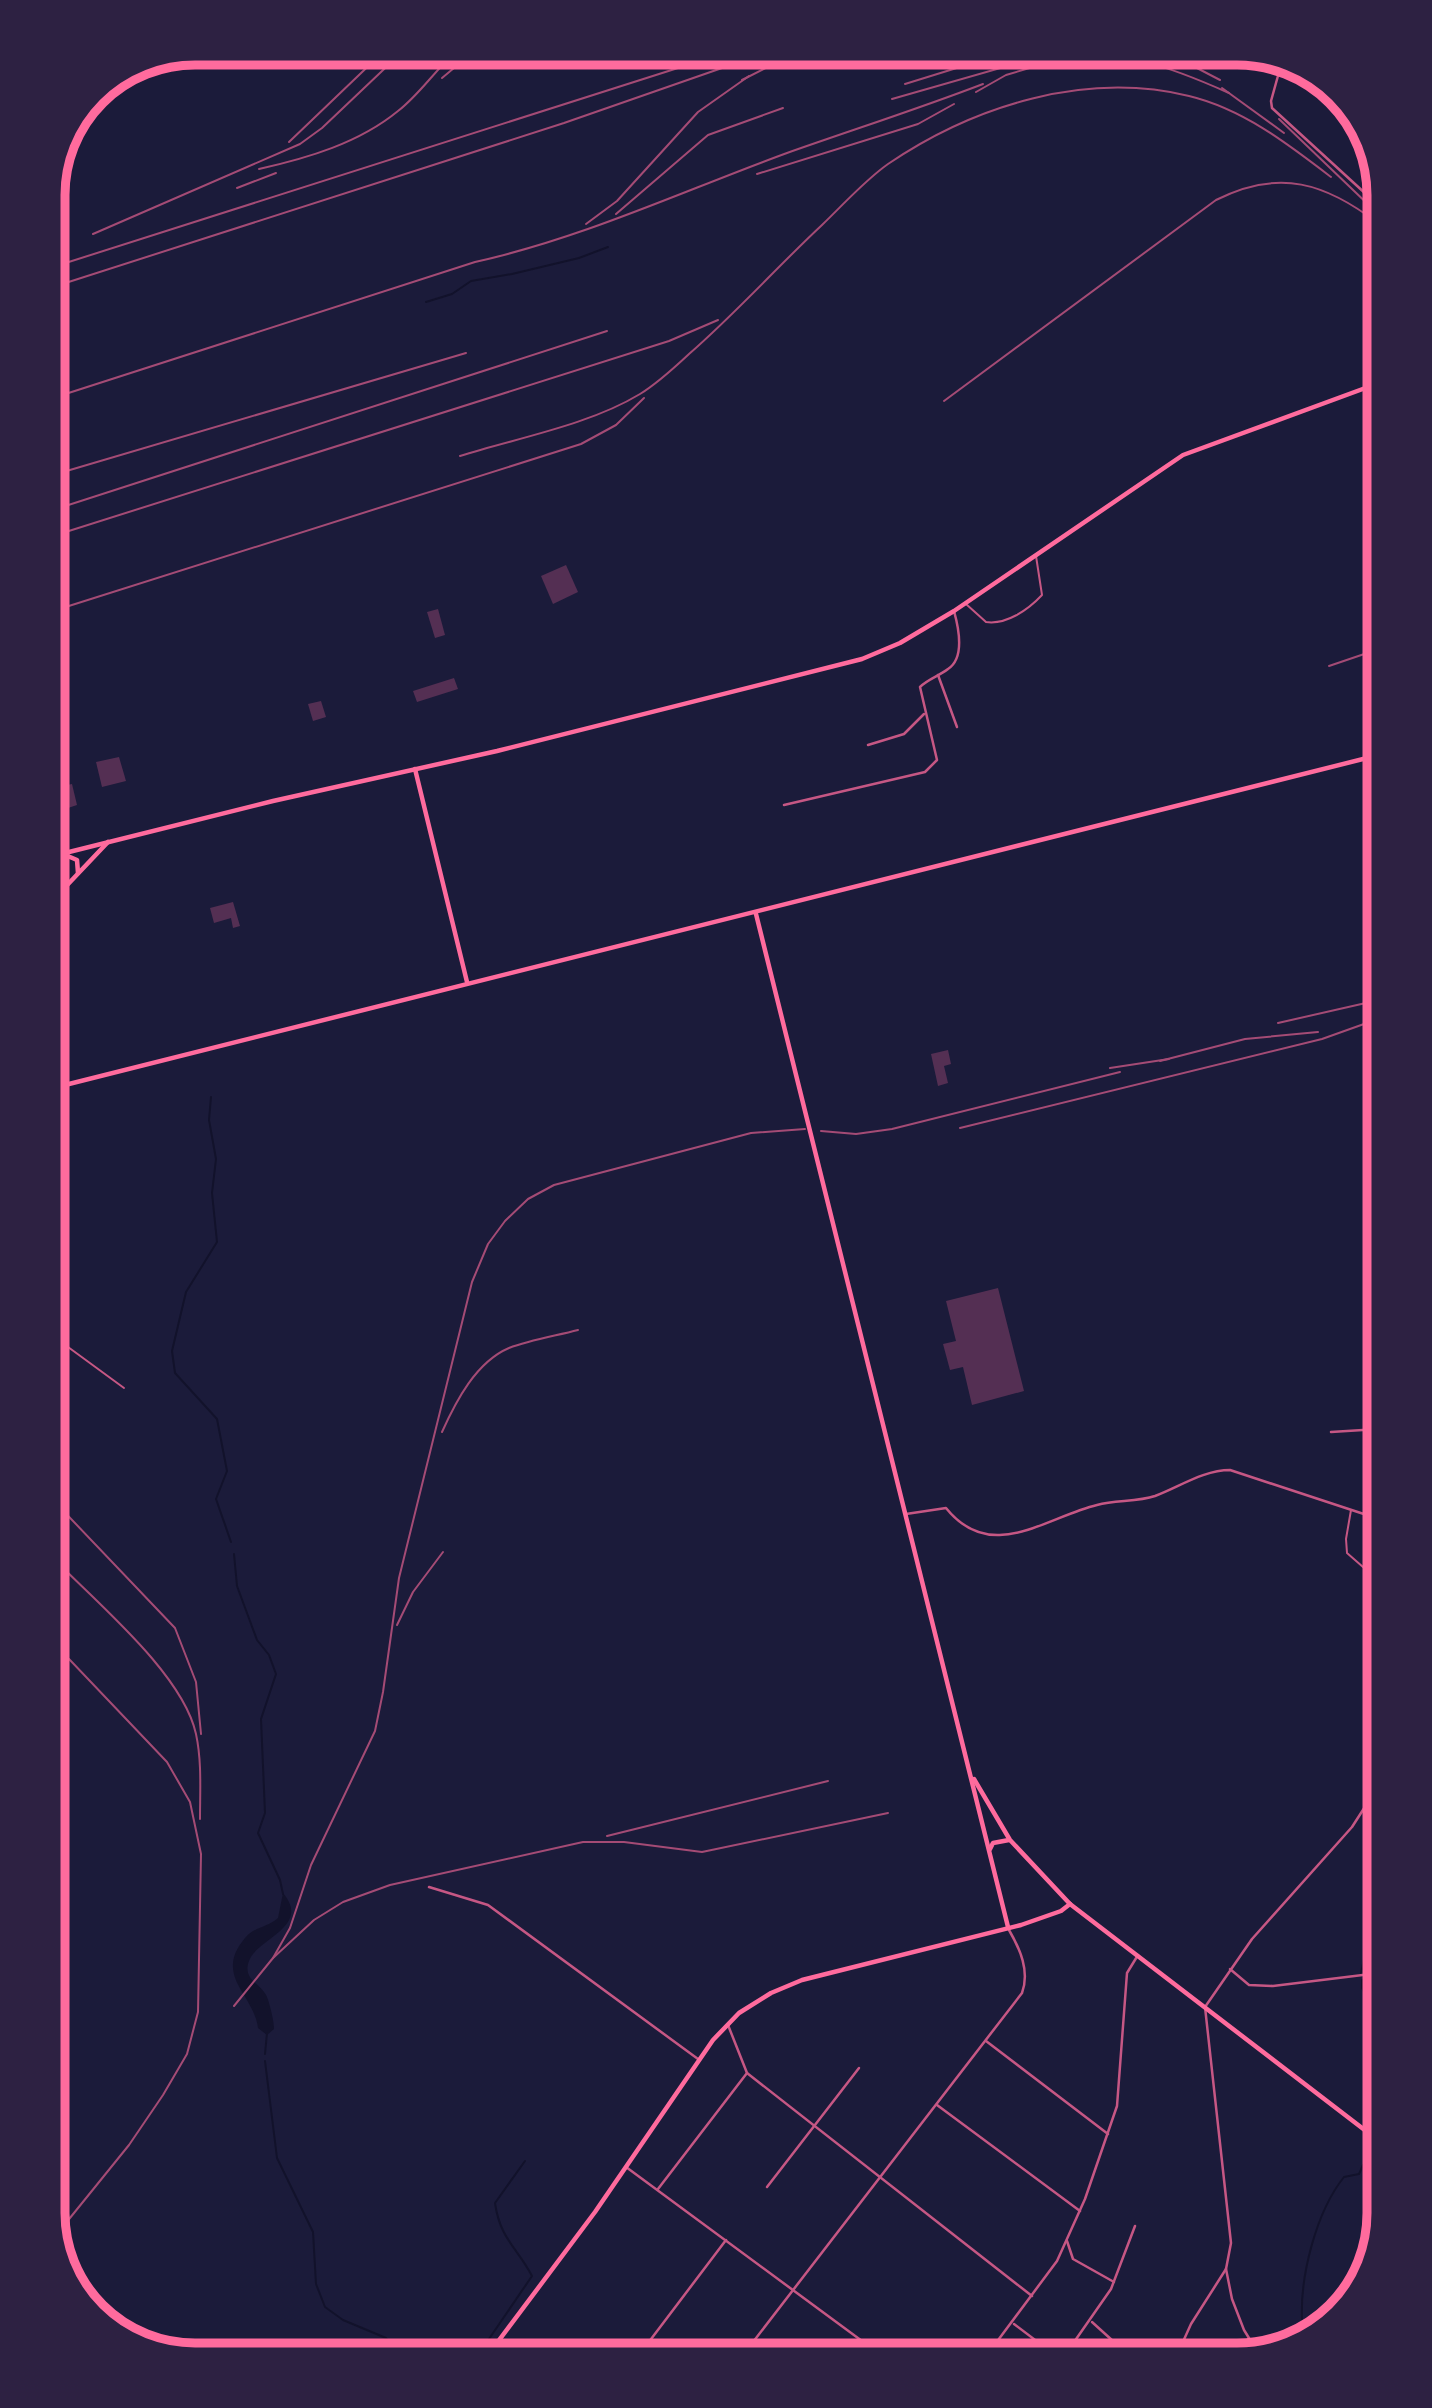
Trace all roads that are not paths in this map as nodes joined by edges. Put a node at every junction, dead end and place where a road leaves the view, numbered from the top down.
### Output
1 (1279, 72) edge
2 (1367, 194) edge
3 (1367, 388) edge
4 (1035, 555) junction
5 (965, 604) junction
6 (954, 611) junction
7 (938, 676) junction
8 (925, 714) junction
9 (957, 727) dead end
10 (868, 745) dead end
11 (1367, 758) edge
12 (415, 768) junction
13 (784, 805) dead end
14 (108, 841) junction
15 (65, 853) edge
16 (65, 857) edge
17 (77, 875) junction
18 (65, 888) edge
19 (756, 914) junction
20 (467, 982) junction
21 (65, 1085) edge
22 (65, 1345) edge
23 (124, 1388) dead end
24 (1367, 1430) edge
25 (1331, 1432) dead end
26 (1351, 1510) junction
27 (906, 1514) junction
28 (1367, 1515) edge
29 (1367, 1570) edge
30 (970, 1769) junction
31 (1367, 1804) edge
32 (1010, 1840) junction
33 (989, 1850) junction
34 (429, 1887) dead end
35 (1070, 1904) junction
36 (1007, 1927) junction
37 (1138, 1955) junction
38 (1230, 1969) junction
39 (1367, 1975) edge
40 (1205, 2007) junction
41 (727, 2024) junction
42 (986, 2041) junction
43 (699, 2060) junction
44 (859, 2068) dead end
45 (747, 2073) junction
46 (937, 2105) junction
47 (814, 2125) junction
48 (1367, 2131) edge
49 (1108, 2134) junction
50 (626, 2167) junction
51 (881, 2177) junction
52 (767, 2187) dead end
53 (657, 2190) junction
54 (1080, 2211) junction
55 (1135, 2226) dead end
56 (726, 2240) junction
57 (1067, 2241) junction
58 (1226, 2269) junction
59 (1114, 2283) junction
60 (793, 2290) junction
61 (1032, 2296) junction
62 (1090, 2321) junction
63 (1013, 2323) junction
64 (1115, 2341) edge
65 (1251, 2342) edge
66 (497, 2343) edge
67 (648, 2343) edge
68 (752, 2343) edge
69 (865, 2343) edge
70 (997, 2343) edge
71 (1038, 2343) edge
72 (1074, 2343) edge
73 (1183, 2343) edge

1 - 2 street
3 - 4 main road
4 - 5 main road
4 - 5 lane
5 - 6 main road
6 - 7 street
6 - 12 main road
7 - 8 street
7 - 9 street
8 - 10 street
8 - 13 street
11 - 19 main road
12 - 14 main road
12 - 20 main road
14 - 15 main road
14 - 17 main road
16 - 17 main road
17 - 18 main road
19 - 20 main road
19 - 27 main road
20 - 21 main road
22 - 23 lane
24 - 25 street
26 - 27 street
26 - 28 street
26 - 29 lane
27 - 30 main road
30 - 32 main road
30 - 33 main road
31 - 38 street
32 - 33 main road
32 - 35 main road
33 - 36 main road
34 - 43 street
35 - 36 main road
35 - 37 main road
36 - 41 main road
36 - 42 street
37 - 40 main road
37 - 49 street
38 - 39 street
38 - 40 street
40 - 48 main road
40 - 58 street
41 - 43 main road
41 - 45 street
42 - 46 street
42 - 49 street
43 - 50 main road
44 - 47 street
45 - 47 street
45 - 53 street
46 - 51 street
46 - 54 street
47 - 51 street
47 - 52 street
49 - 54 street
50 - 53 street
50 - 66 main road
51 - 60 street
51 - 61 street
53 - 56 street
54 - 57 street
55 - 59 street
56 - 60 street
56 - 67 street
57 - 59 street
57 - 61 street
58 - 65 street
58 - 73 street
59 - 62 street
60 - 68 street
60 - 69 street
61 - 63 street
62 - 64 street
62 - 72 street
63 - 70 street
63 - 71 street

